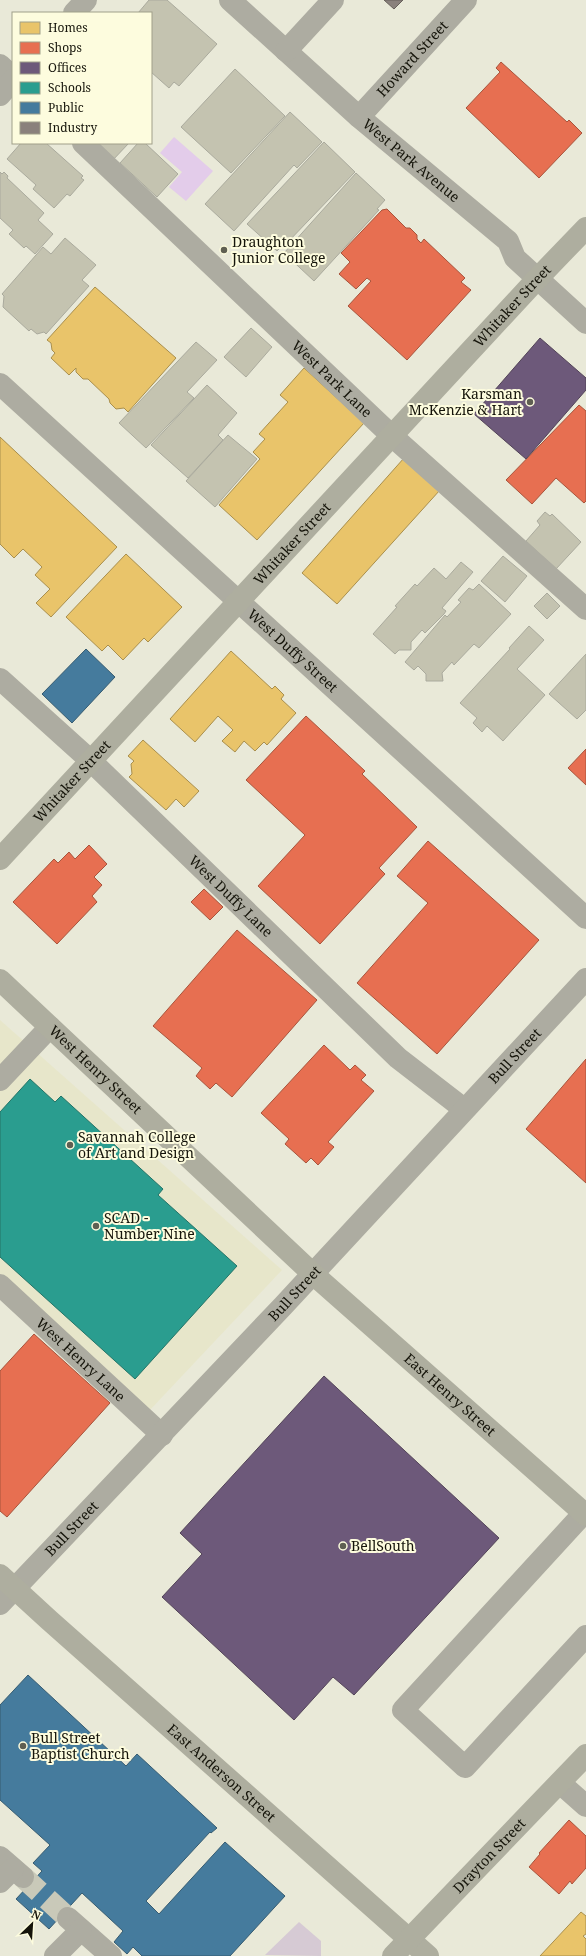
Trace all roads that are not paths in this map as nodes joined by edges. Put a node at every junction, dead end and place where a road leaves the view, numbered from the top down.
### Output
1 (86, 0) edge
2 (230, 0) edge
3 (333, 0) edge
4 (466, 0) edge
5 (75, 12) edge
6 (286, 51) junction
7 (0, 65) edge
8 (12, 76) edge
9 (12, 81) edge
10 (0, 95) edge
11 (359, 117) junction
12 (84, 144) edge
13 (586, 228) edge
14 (537, 279) junction
15 (586, 323) edge
16 (0, 384) edge
17 (392, 436) junction
18 (239, 601) junction
19 (586, 609) edge
20 (0, 679) edge
21 (91, 761) junction
22 (0, 859) edge
23 (586, 918) edge
24 (586, 979) edge
25 (0, 980) edge
26 (50, 1027) junction
27 (0, 1080) edge
28 (464, 1109) junction
29 (313, 1274) junction
30 (0, 1285) edge
31 (162, 1435) junction
32 (585, 1514) edge
33 (8, 1582) edge
34 (0, 1604) edge
35 (586, 1636) edge
36 (586, 1755) edge
37 (560, 1782) junction
38 (586, 1806) edge
39 (408, 1938) junction
40 (55, 1956) edge
41 (111, 1956) edge
42 (393, 1956) edge
43 (428, 1956) edge

1 - 5 street
2 - 6 street, West Park Avenue
3 - 6 street
4 - 11 street, Howard Street
6 - 11 street, West Park Avenue
7 - 8 street
9 - 10 street
11 - 14 street, West Park Avenue
12 - 17 street, West Park Lane
13 - 14 main road, Whitaker Street
14 - 15 street, West Park Avenue
14 - 17 main road, Whitaker Street
16 - 18 street, West Duffy Street
17 - 18 main road, Whitaker Street
17 - 19 street, West Park Lane
18 - 21 main road, Whitaker Street
18 - 23 street, West Duffy Street
20 - 21 street, West Duffy Lane
21 - 22 main road, Whitaker Street
21 - 28 street, West Duffy Lane
24 - 28 street, Bull Street
25 - 26 main road, West Henry Street
26 - 27 street
26 - 29 main road, West Henry Street
28 - 29 street, Bull Street
29 - 31 street, Bull Street
29 - 32 main road, East Henry Street
30 - 31 street, West Henry Lane
31 - 33 street, Bull Street
32 - 35 street
33 - 34 street, Bull Street
33 - 39 main road, East Anderson Street
36 - 37 main road, Drayton Street
37 - 38 street
37 - 39 main road, Drayton Street
39 - 42 main road, Drayton Street
39 - 43 main road, East Anderson Street
40 - 41 street

